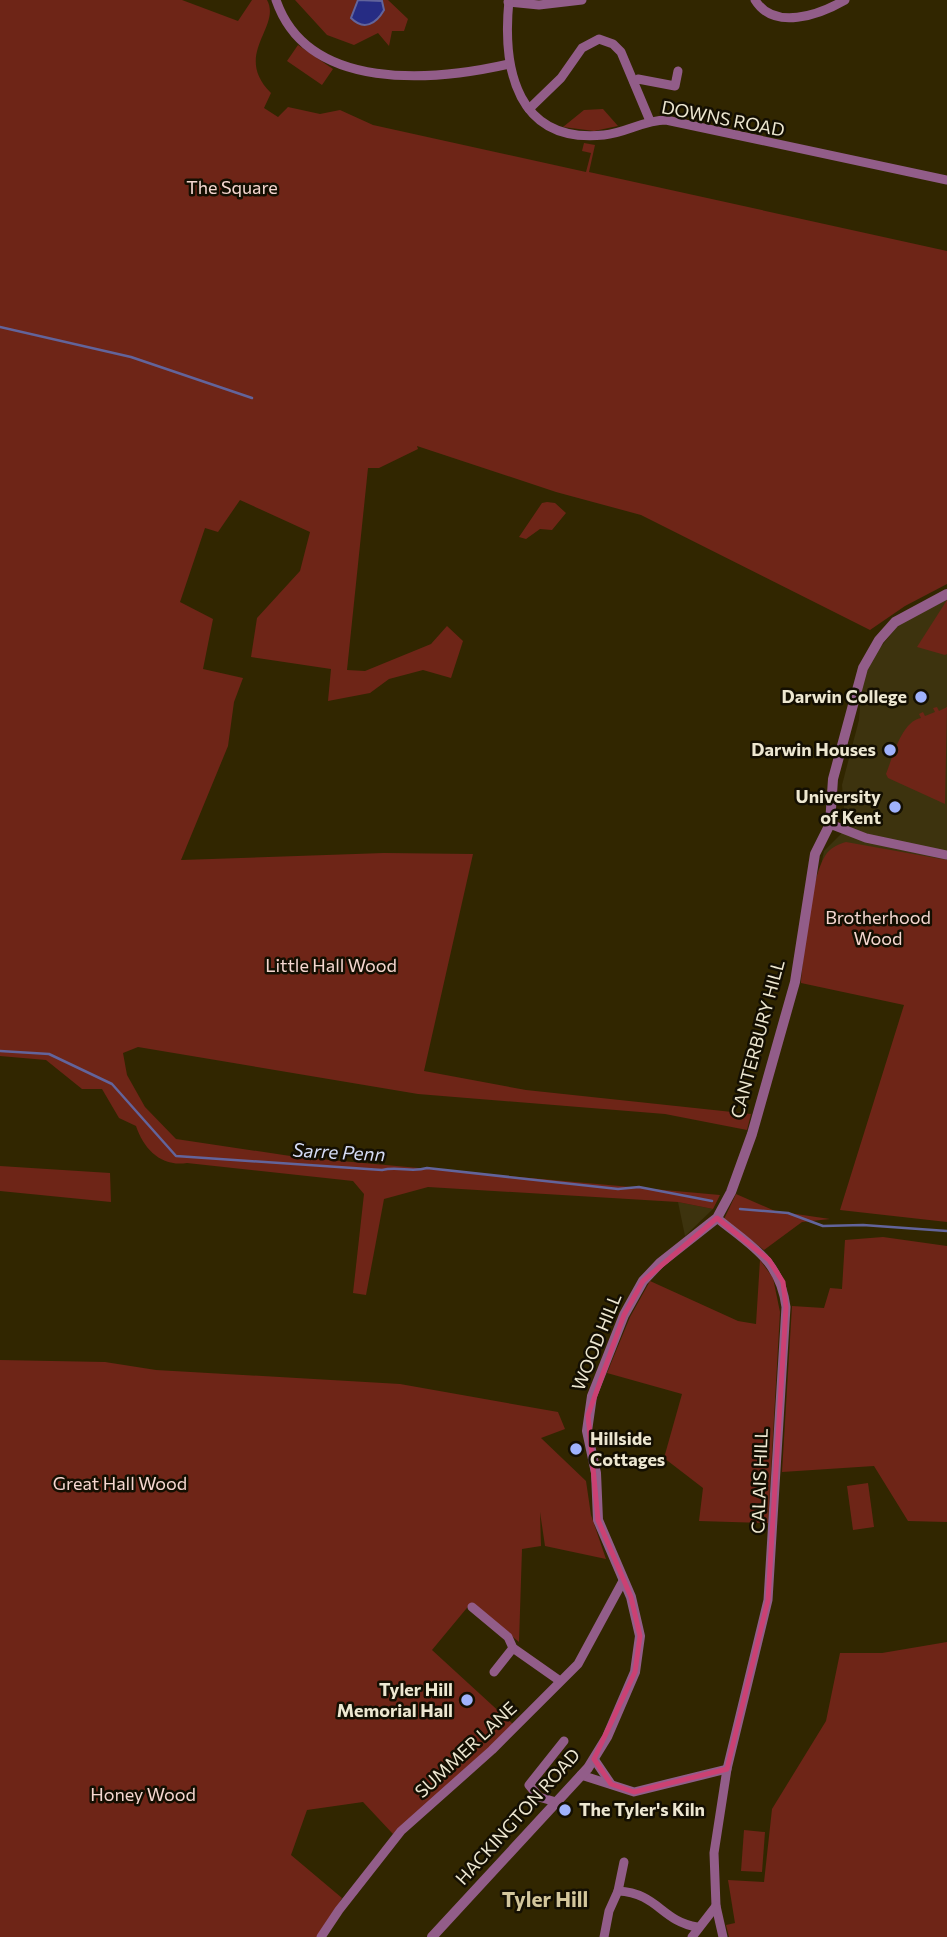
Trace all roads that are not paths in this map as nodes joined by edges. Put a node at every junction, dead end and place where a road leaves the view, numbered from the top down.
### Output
1 (276, 0) edge
2 (582, 0) edge
3 (755, 0) edge
4 (845, 0) edge
5 (508, 1) edge
6 (509, 64) junction
7 (678, 71) dead end
8 (634, 82) junction
9 (529, 109) junction
10 (650, 121) junction
11 (947, 180) edge
12 (947, 594) edge
13 (830, 824) junction
14 (947, 855) edge
15 (717, 1218) junction
16 (587, 1431) joint
17 (623, 1581) junction
18 (472, 1607) dead end
19 (513, 1648) junction
20 (494, 1672) dead end
21 (560, 1681) junction
22 (564, 1741) dead end
23 (594, 1759) junction
24 (727, 1769) junction
25 (581, 1775) junction
26 (611, 1784) junction
27 (555, 1802) junction
28 (624, 1861) dead end
29 (618, 1891) junction
30 (716, 1906) junction
31 (697, 1927) junction
32 (321, 1937) edge
33 (432, 1937) edge
34 (604, 1937) edge
35 (692, 1937) edge
36 (723, 1937) edge

1 - 6 street
2 - 5 street
3 - 4 street
5 - 6 street, DOWNS ROAD
6 - 9 street, DOWNS ROAD
7 - 8 street
8 - 9 street
8 - 10 street
9 - 10 street, DOWNS ROAD
10 - 11 street, DOWNS ROAD
12 - 13 street
13 - 14 street
13 - 15 street, CANTERBURY HILL
15 - 16 street, WOOD HILL
15 - 24 street, CALAIS HILL
16 - 17 street, HACKINGTON ROAD
17 - 21 street, SUMMER LANE
17 - 23 street, HACKINGTON ROAD
18 - 19 street
19 - 20 street
19 - 21 street
21 - 32 street, SUMMER LANE
22 - 27 street
23 - 25 street, HACKINGTON ROAD
23 - 26 street
24 - 26 street
24 - 30 street, CALAIS HILL
25 - 26 street
25 - 27 street, HACKINGTON ROAD
27 - 33 street, HACKINGTON ROAD
28 - 29 street
29 - 31 street
29 - 34 street
30 - 31 street
30 - 36 street, CALAIS HILL
31 - 35 street

